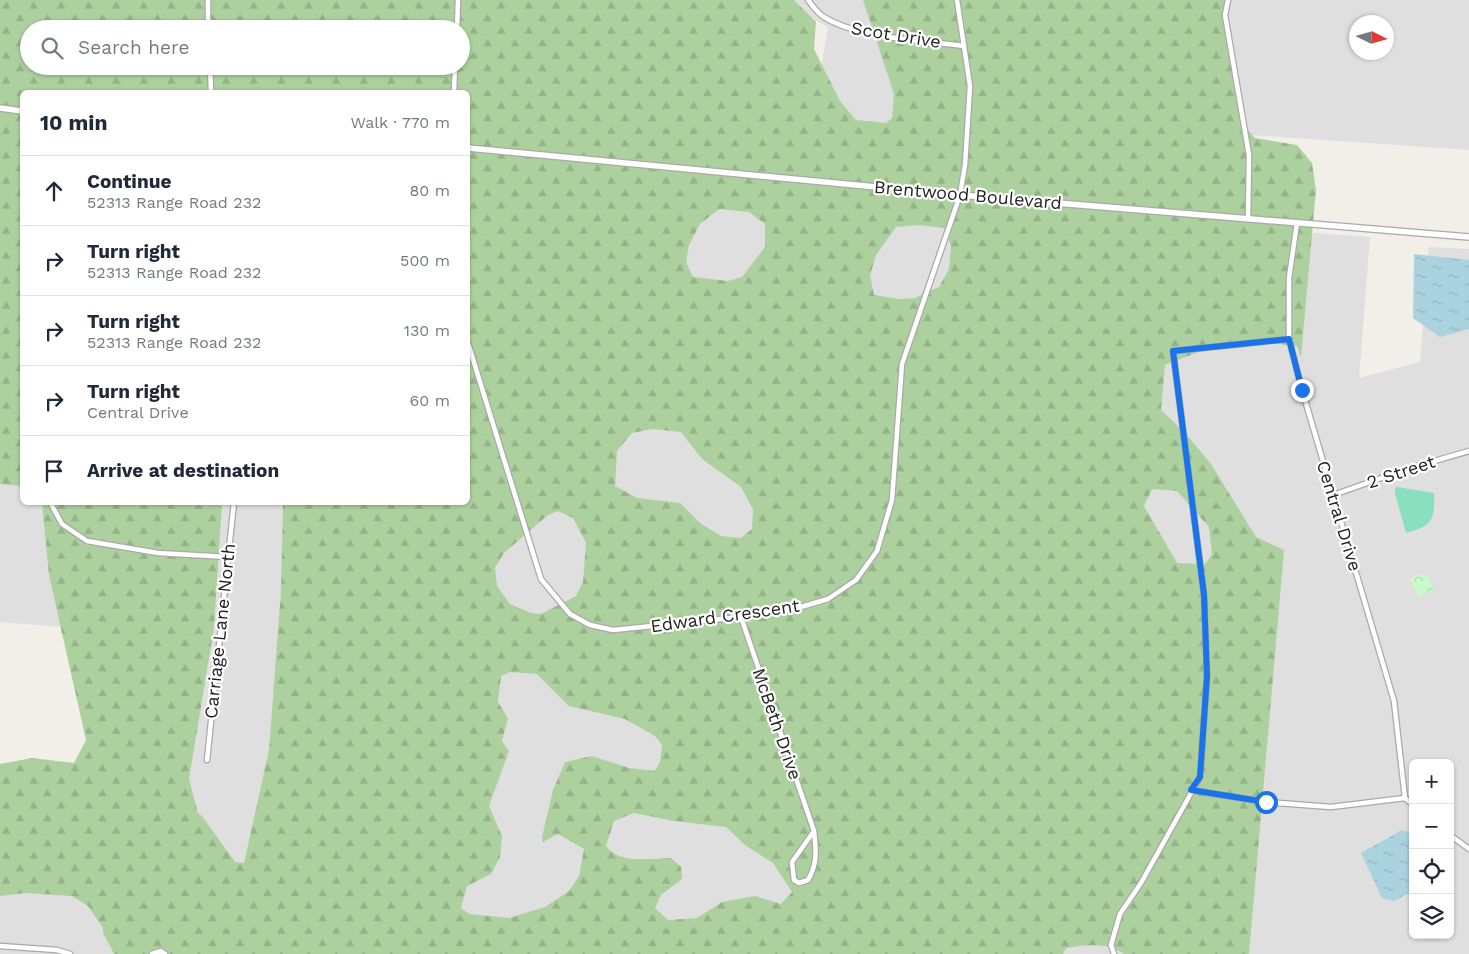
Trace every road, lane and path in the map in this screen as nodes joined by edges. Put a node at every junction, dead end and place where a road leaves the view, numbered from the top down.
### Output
1 (208, 0) edge
2 (458, 0) edge
3 (808, 0) edge
4 (957, 0) edge
5 (1228, 0) edge
6 (208, 20) edge
7 (457, 20) edge
8 (964, 46) junction
9 (210, 75) edge
10 (455, 75) edge
11 (211, 90) edge
12 (454, 90) edge
13 (0, 108) edge
14 (20, 111) edge
15 (470, 148) edge
16 (960, 195) junction
17 (1248, 219) junction
18 (1298, 222) junction
19 (1469, 238) edge
20 (1289, 339) junction
21 (470, 349) edge
22 (1469, 451) edge
23 (1332, 495) junction
24 (52, 505) edge
25 (234, 505) edge
26 (228, 556) junction
27 (741, 617) junction
28 (207, 760) dead end
29 (1191, 790) junction
30 (1405, 798) junction
31 (1412, 804) edge
32 (814, 830) junction
33 (1454, 839) edge
34 (1469, 849) edge
35 (0, 946) edge
36 (70, 954) edge
37 (152, 954) edge
38 (164, 954) edge
39 (1114, 954) edge

1 - 6 street
2 - 7 street
3 - 8 street, Scot Drive
4 - 8 street, Edward Crescent
5 - 17 street
8 - 16 street, Edward Crescent
9 - 11 street
10 - 12 street
13 - 14 street
15 - 16 street, Brentwood Boulevard
16 - 17 street, Brentwood Boulevard
16 - 27 street, Edward Crescent
17 - 18 street, Brentwood Boulevard
18 - 19 street, Brentwood Boulevard
18 - 20 street, Central Drive
20 - 23 street, Central Drive
20 - 29 street
21 - 27 street, Edward Crescent
22 - 23 street, 2 Street
23 - 30 street, Central Drive
24 - 26 street
25 - 26 street, Carriage Lane North
26 - 28 street, Carriage Lane North
27 - 32 street, McBeth Drive
29 - 30 street
29 - 39 street
30 - 31 street
32 - 32 street, McBeth Drive
33 - 34 street
35 - 36 street
37 - 38 street

